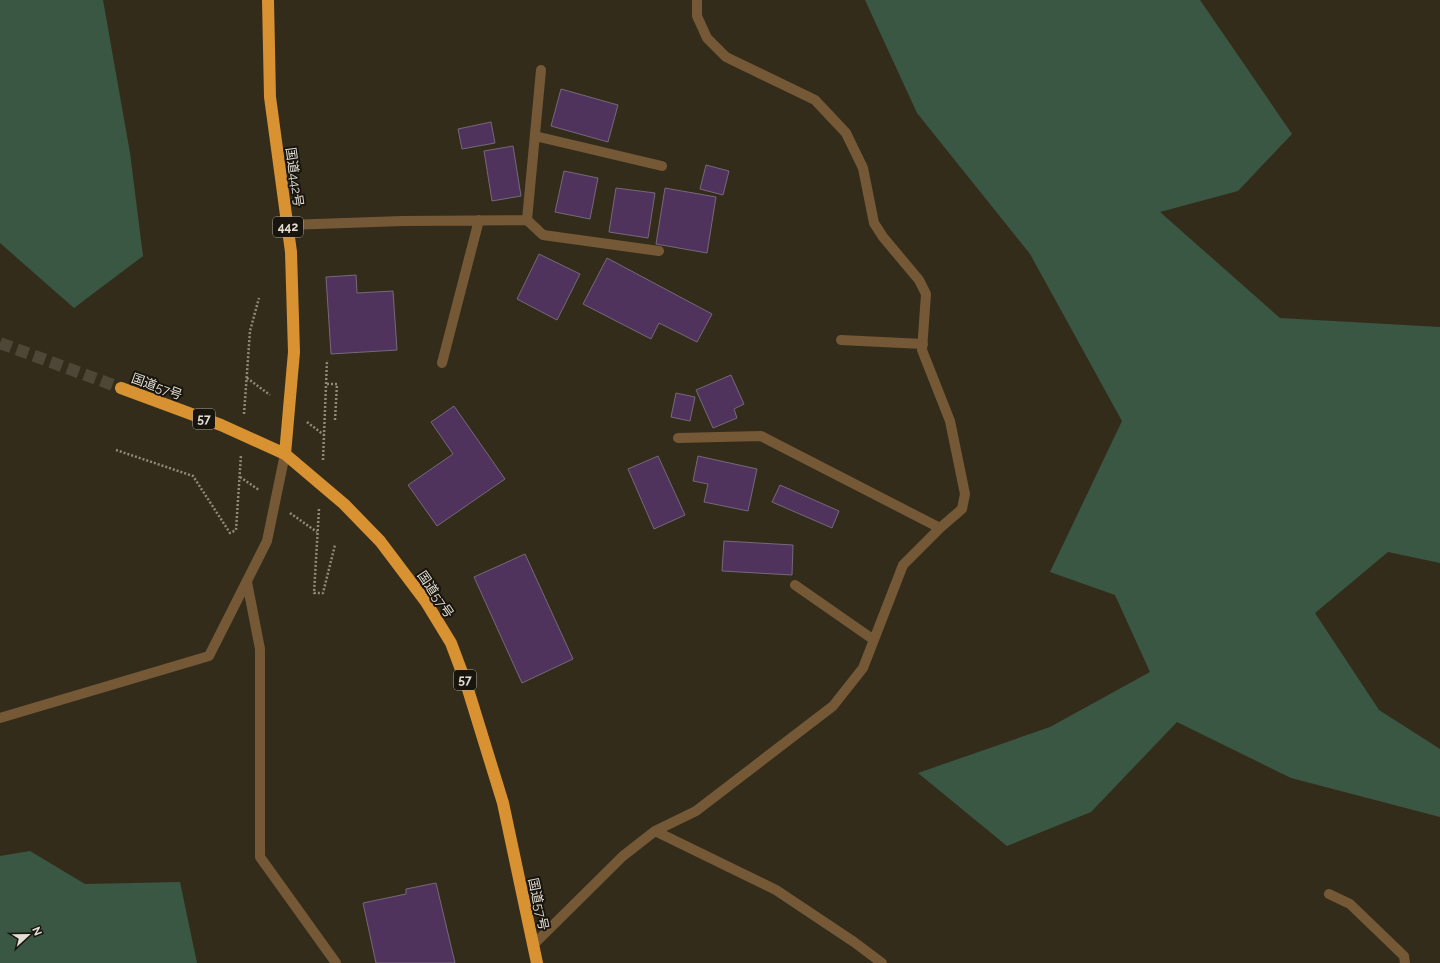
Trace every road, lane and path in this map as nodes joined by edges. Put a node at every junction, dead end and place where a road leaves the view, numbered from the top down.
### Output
1 (268, 0) edge
2 (697, 0) edge
3 (542, 70) dead end
4 (536, 136) junction
5 (662, 166) dead end
6 (478, 220) junction
7 (527, 220) junction
8 (287, 225) junction
9 (659, 251) dead end
10 (259, 298) dead end
11 (841, 340) dead end
12 (923, 344) junction
13 (327, 360) dead end
14 (248, 362) dead end
15 (442, 363) dead end
16 (327, 384) junction
17 (121, 388) tunnel mouth
18 (335, 420) dead end
19 (325, 426) dead end
20 (678, 438) dead end
21 (116, 450) dead end
22 (285, 454) junction
23 (239, 482) dead end
24 (940, 528) junction
25 (317, 537) dead end
26 (335, 545) dead end
27 (246, 582) junction
28 (795, 585) dead end
29 (874, 640) junction
30 (0, 718) edge
31 (655, 831) junction
32 (1329, 894) dead end
33 (533, 945) junction
34 (336, 963) edge
35 (537, 963) edge
36 (882, 963) edge
37 (1405, 963) edge

1 - 8 highway, 国道442号 / 442
2 - 12 street
3 - 4 street
4 - 5 street
4 - 7 street
6 - 7 street
6 - 8 street
6 - 15 street
7 - 9 street
8 - 22 highway, 国道442号 / 442
10 - 14 path
11 - 12 street
12 - 24 street
13 - 16 path
16 - 18 path
16 - 19 path
17 - 22 highway, 国道57号 / 57
20 - 24 street
21 - 23 path
22 - 27 street
22 - 33 highway, 国道57号 / 57
24 - 29 street
25 - 26 path
27 - 30 street
27 - 34 street
28 - 29 street
29 - 31 street
31 - 33 street
31 - 36 street
32 - 37 street
33 - 35 highway, 国道57号 / 57

